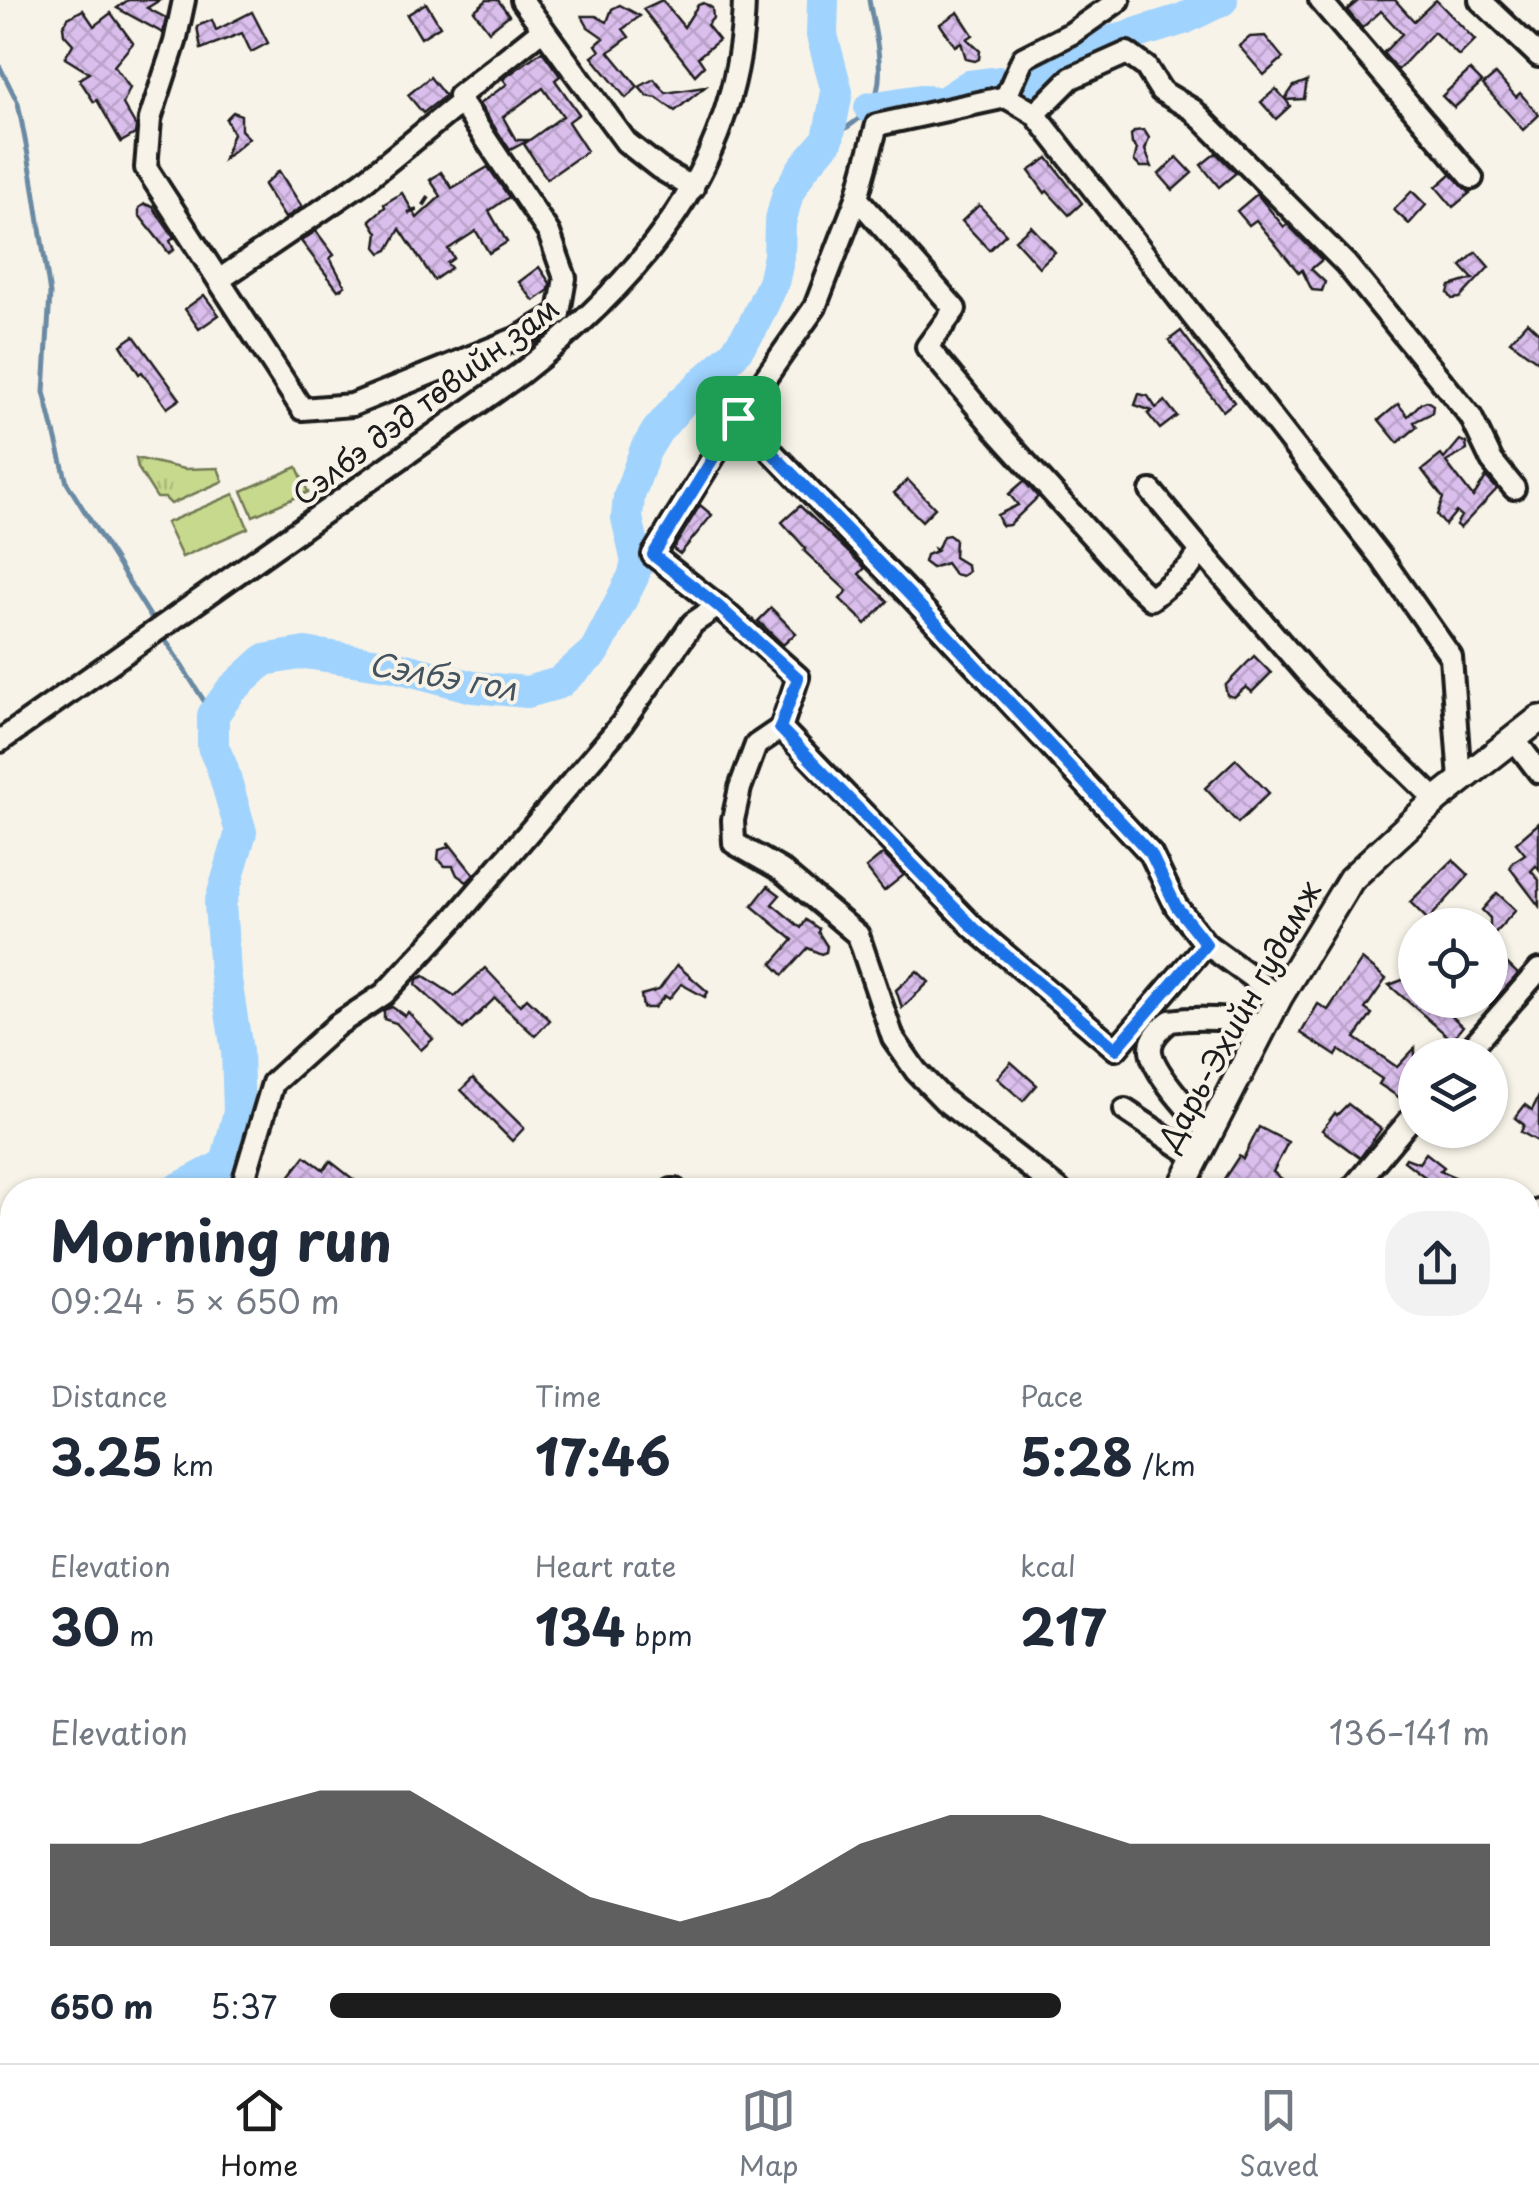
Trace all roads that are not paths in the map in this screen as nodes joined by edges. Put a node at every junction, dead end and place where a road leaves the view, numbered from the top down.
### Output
1 (184, 0) edge
2 (522, 0) edge
3 (744, 0) edge
4 (1120, 0) edge
5 (1320, 0) edge
6 (1480, 0) edge
7 (543, 29) junction
8 (1539, 56) edge
9 (1006, 97) junction
10 (461, 102) junction
11 (1035, 114) junction
12 (1472, 178) dead end
13 (693, 188) junction
14 (856, 198) junction
15 (220, 280) junction
16 (738, 418) junction
17 (1514, 488) dead end
18 (1151, 491) dead end
19 (1201, 552) junction
20 (718, 606) junction
21 (1539, 719) edge
22 (780, 728) junction
23 (1514, 738) junction
24 (0, 742) edge
25 (1539, 772) edge
26 (1460, 780) junction
27 (1436, 800) junction
28 (1206, 944) junction
29 (1539, 970) edge
30 (1278, 997) junction
31 (1265, 1024) junction
32 (1480, 1038) edge
33 (1126, 1110) dead end
34 (1210, 1134) junction
35 (1398, 1134) edge
36 (1196, 1158) junction
37 (245, 1178) edge
38 (1044, 1178) edge
39 (1186, 1178) edge
40 (1360, 1178) edge

1 - 15 street
2 - 7 street
3 - 13 street, Сэлбэ дэд төвийн зам
4 - 9 street
5 - 12 street
6 - 8 street
7 - 10 street
7 - 13 street
9 - 11 street
9 - 14 street
10 - 15 street
10 - 15 street
11 - 17 street
11 - 26 street
13 - 24 street, Сэлбэ дэд төвийн зам
14 - 16 street
14 - 19 street
16 - 20 street
16 - 28 street
18 - 19 street
19 - 27 street
20 - 22 street
20 - 37 street
21 - 23 main road, Дарь-Эхийн гудамж
22 - 28 street
22 - 38 street
23 - 25 street
23 - 26 main road, Дарь-Эхийн гудамж
26 - 27 main road, Дарь-Эхийн гудамж
27 - 30 main road, Дарь-Эхийн гудамж
28 - 30 street
29 - 32 street
30 - 31 main road, Дарь-Эхийн гудамж
31 - 34 main road, Дарь-Эхийн гудамж
31 - 34 street
33 - 36 street
34 - 36 main road, Дарь-Эхийн гудамж
35 - 40 street
36 - 39 main road, Дарь-Эхийн гудамж

